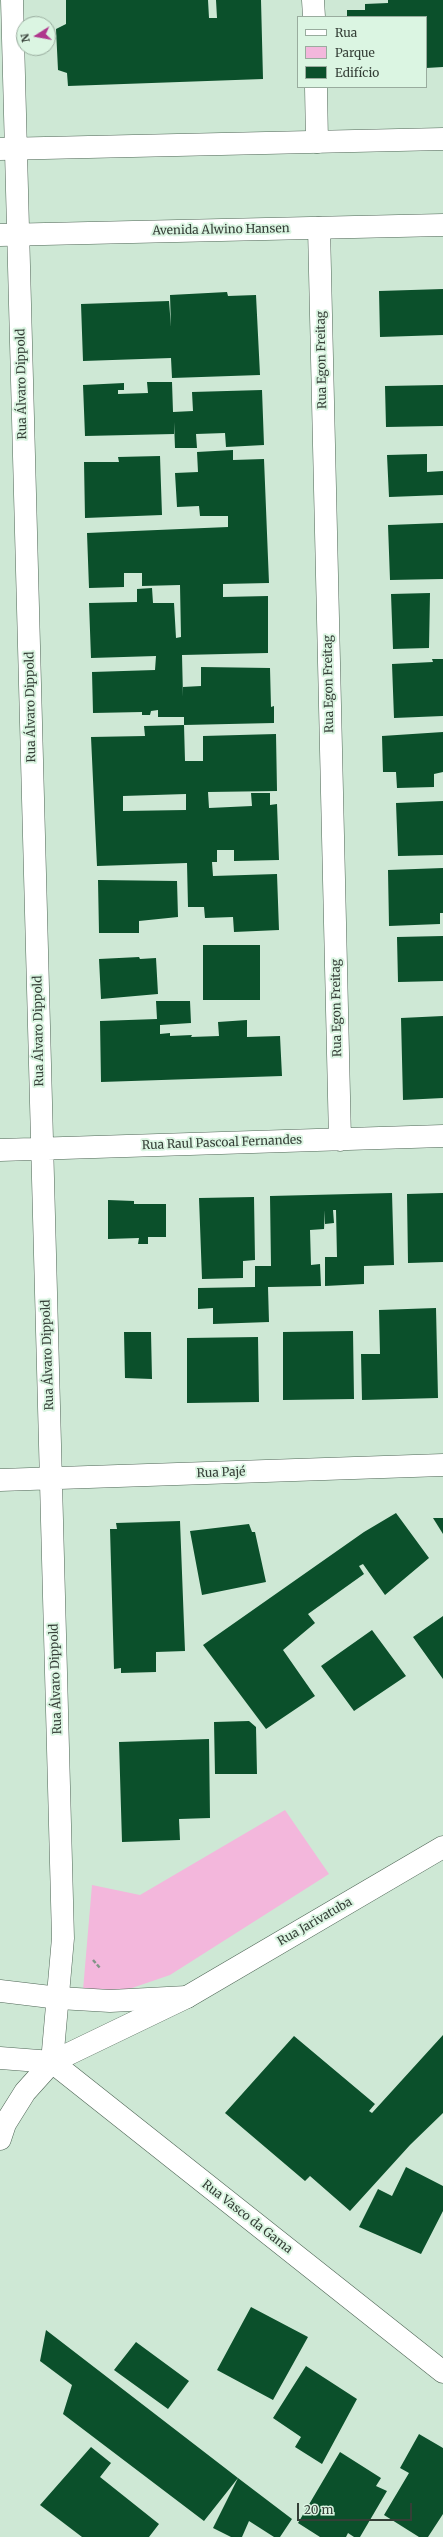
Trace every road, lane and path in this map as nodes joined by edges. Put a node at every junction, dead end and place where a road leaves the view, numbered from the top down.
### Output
1 (12, 0) edge
2 (313, 0) edge
3 (314, 16) edge
4 (316, 88) edge
5 (443, 139) edge
6 (317, 142) junction
7 (8, 149) edge
8 (443, 225) edge
9 (319, 228) junction
10 (9, 235) edge
11 (443, 1136) edge
12 (340, 1140) junction
13 (42, 1149) junction
14 (0, 1150) edge
15 (443, 1465) edge
16 (51, 1478) junction
17 (0, 1480) edge
18 (441, 1852) edge
19 (0, 1991) edge
20 (187, 1997) junction
21 (59, 1998) junction
22 (0, 2058) edge
23 (52, 2062) junction
24 (0, 2139) edge
25 (443, 2372) edge

1 - 7 street, Rua Álvaro Dippold
2 - 3 street
4 - 6 street
5 - 6 street
6 - 7 street
7 - 10 street, Rua Álvaro Dippold
8 - 9 street, Avenida Alwino Hansen
9 - 10 street, Avenida Alwino Hansen
9 - 12 street, Rua Egon Freitag
10 - 13 street, Rua Álvaro Dippold
11 - 12 street, Rua Raul Pascoal Fernandes
12 - 13 street, Rua Raul Pascoal Fernandes
13 - 14 street, Rua Raul Pascoal Fernandes
13 - 16 street, Rua Álvaro Dippold
15 - 16 street, Rua Pajé
16 - 17 street, Rua Pajé
16 - 21 street, Rua Álvaro Dippold
18 - 20 street, Rua Jarivatuba
19 - 21 street, Rua Jarivatuba
20 - 21 street, Rua Jarivatuba
20 - 23 street, Rua Jarivatuba
21 - 23 street, Rua Álvaro Dippold
22 - 23 street
23 - 24 street
23 - 25 street, Rua Vasco da Gama

